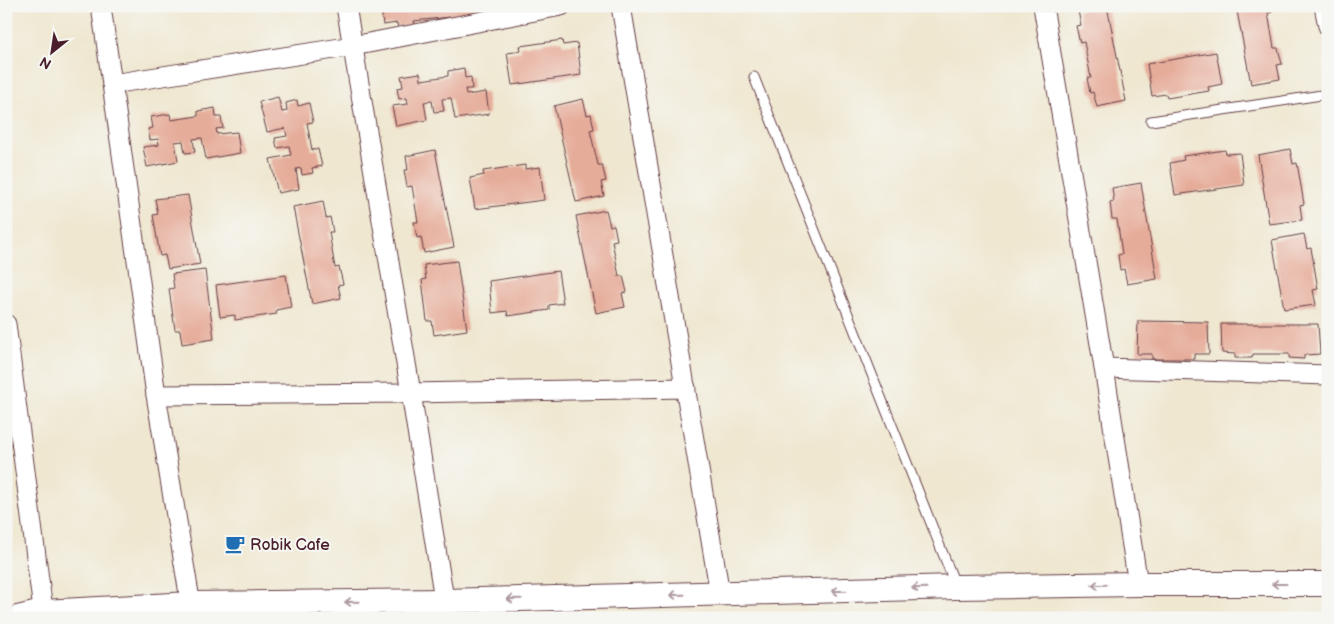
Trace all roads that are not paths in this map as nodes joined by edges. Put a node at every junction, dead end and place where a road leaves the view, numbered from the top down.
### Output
1 (101, 6) edge
2 (346, 6) edge
3 (561, 6) edge
4 (621, 6) edge
5 (1043, 6) edge
6 (1324, 6) edge
7 (1328, 26) edge
8 (353, 46) junction
9 (754, 77) dead end
10 (112, 84) junction
11 (1328, 94) edge
12 (1151, 121) dead end
13 (6, 326) edge
14 (1104, 368) junction
15 (1328, 375) edge
16 (686, 388) junction
17 (411, 393) junction
18 (156, 395) junction
19 (1138, 584) junction
20 (1328, 584) edge
21 (956, 587) junction
22 (720, 594) junction
23 (445, 609) edge
24 (192, 611) edge
25 (43, 615) edge
26 (18, 618) edge

1 - 10 street
2 - 8 street
3 - 8 street
4 - 16 street
5 - 14 street
6 - 7 street
8 - 10 street
8 - 17 street
9 - 21 lane
10 - 18 street
11 - 12 lane
13 - 25 street
14 - 15 street
14 - 19 street
16 - 17 street
16 - 22 street
17 - 18 street
17 - 23 street
18 - 24 street
20 -> 19 street
19 -> 21 street
21 -> 22 street
22 -> 23 street
23 -> 24 street
24 - 25 street
25 - 26 street

